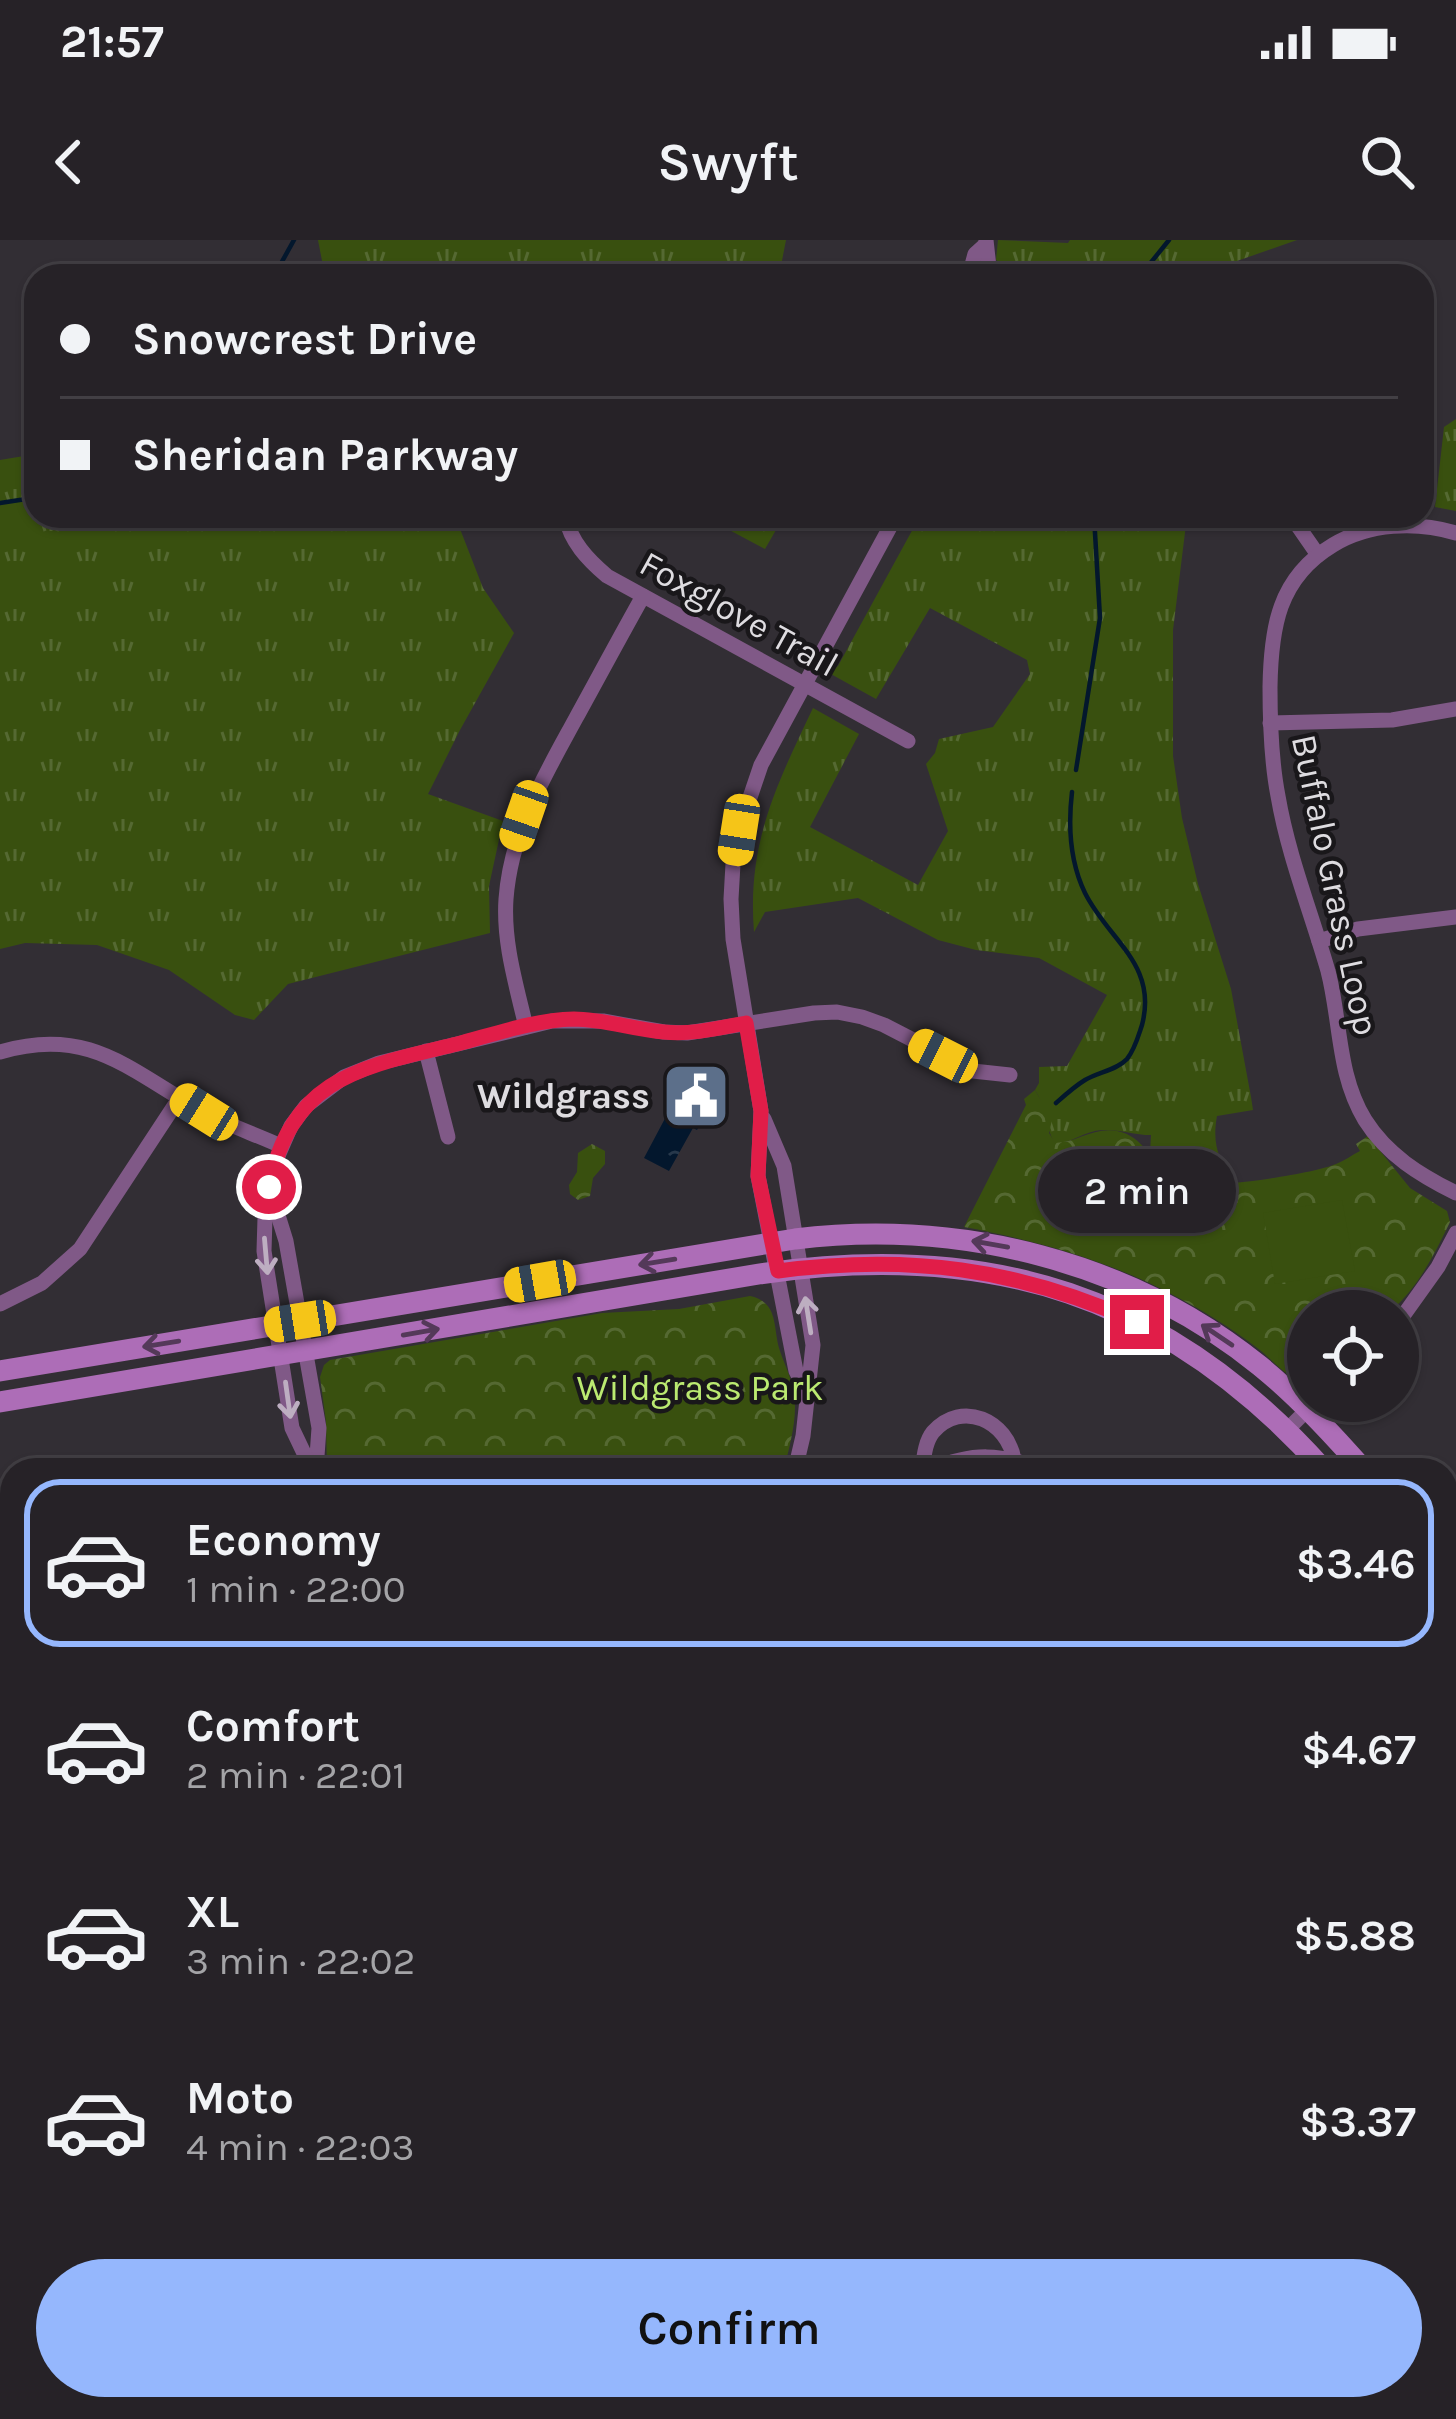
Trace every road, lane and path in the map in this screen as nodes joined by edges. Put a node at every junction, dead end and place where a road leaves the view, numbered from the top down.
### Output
1 (570, 528) edge
2 (889, 528) edge
3 (1299, 528) edge
4 (1401, 528) edge
5 (1318, 555) junction
6 (643, 596) junction
7 (804, 684) junction
8 (1456, 709) edge
9 (1270, 723) junction
10 (908, 741) dead end
11 (1456, 917) edge
12 (1318, 940) junction
13 (746, 1023) junction
14 (526, 1027) junction
15 (427, 1051) junction
16 (0, 1052) edge
17 (1010, 1075) dead end
18 (181, 1097) junction
19 (761, 1111) junction
20 (448, 1137) dead end
21 (281, 1146) junction
22 (269, 1187) junction
23 (1456, 1193) edge
24 (1456, 1233) edge
25 (784, 1241) junction
26 (789, 1270) junction
27 (1419, 1294) edge
28 (0, 1304) edge
29 (300, 1321) junction
30 (276, 1325) junction
31 (305, 1351) junction
32 (281, 1356) junction
33 (0, 1371) edge
34 (1287, 1387) edge
35 (0, 1402) edge
36 (1295, 1422) edge
37 (1326, 1422) edge
38 (1287, 1430) junction
39 (308, 1458) edge
40 (315, 1458) edge
41 (798, 1458) edge
42 (925, 1458) edge
43 (966, 1458) edge
44 (1001, 1458) edge
45 (1013, 1458) edge
46 (1313, 1458) edge
47 (1354, 1458) edge

1 - 6 street, Foxglove Trail
2 - 7 street
3 - 5 street
4 - 5 street, Buffalo Grass Loop
5 - 9 street, Buffalo Grass Loop
6 - 7 street, Foxglove Trail
6 - 14 street
7 - 10 street, Foxglove Trail
7 - 13 street
8 - 9 street
9 - 12 street, Buffalo Grass Loop
11 - 12 street
12 - 23 street, Buffalo Grass Loop
13 - 14 street
13 - 17 street
13 - 19 street
14 - 15 street
15 - 20 street
15 - 21 street
16 - 18 street
18 - 21 street
18 - 28 street
19 - 25 street
19 - 25 street
21 - 22 street
22 - 29 street
22 -> 30 street
24 - 27 street
25 - 26 street
25 -> 29 main road
34 -> 25 main road
31 -> 26 main road
26 - 38 main road
26 - 41 street
29 - 30 main road
29 - 31 street
30 - 32 street
30 -> 33 main road
31 - 32 main road
31 - 40 street
32 - 35 main road
32 -> 39 street
36 - 38 street
37 - 47 main road
38 - 46 main road
42 - 45 street
43 - 44 street

